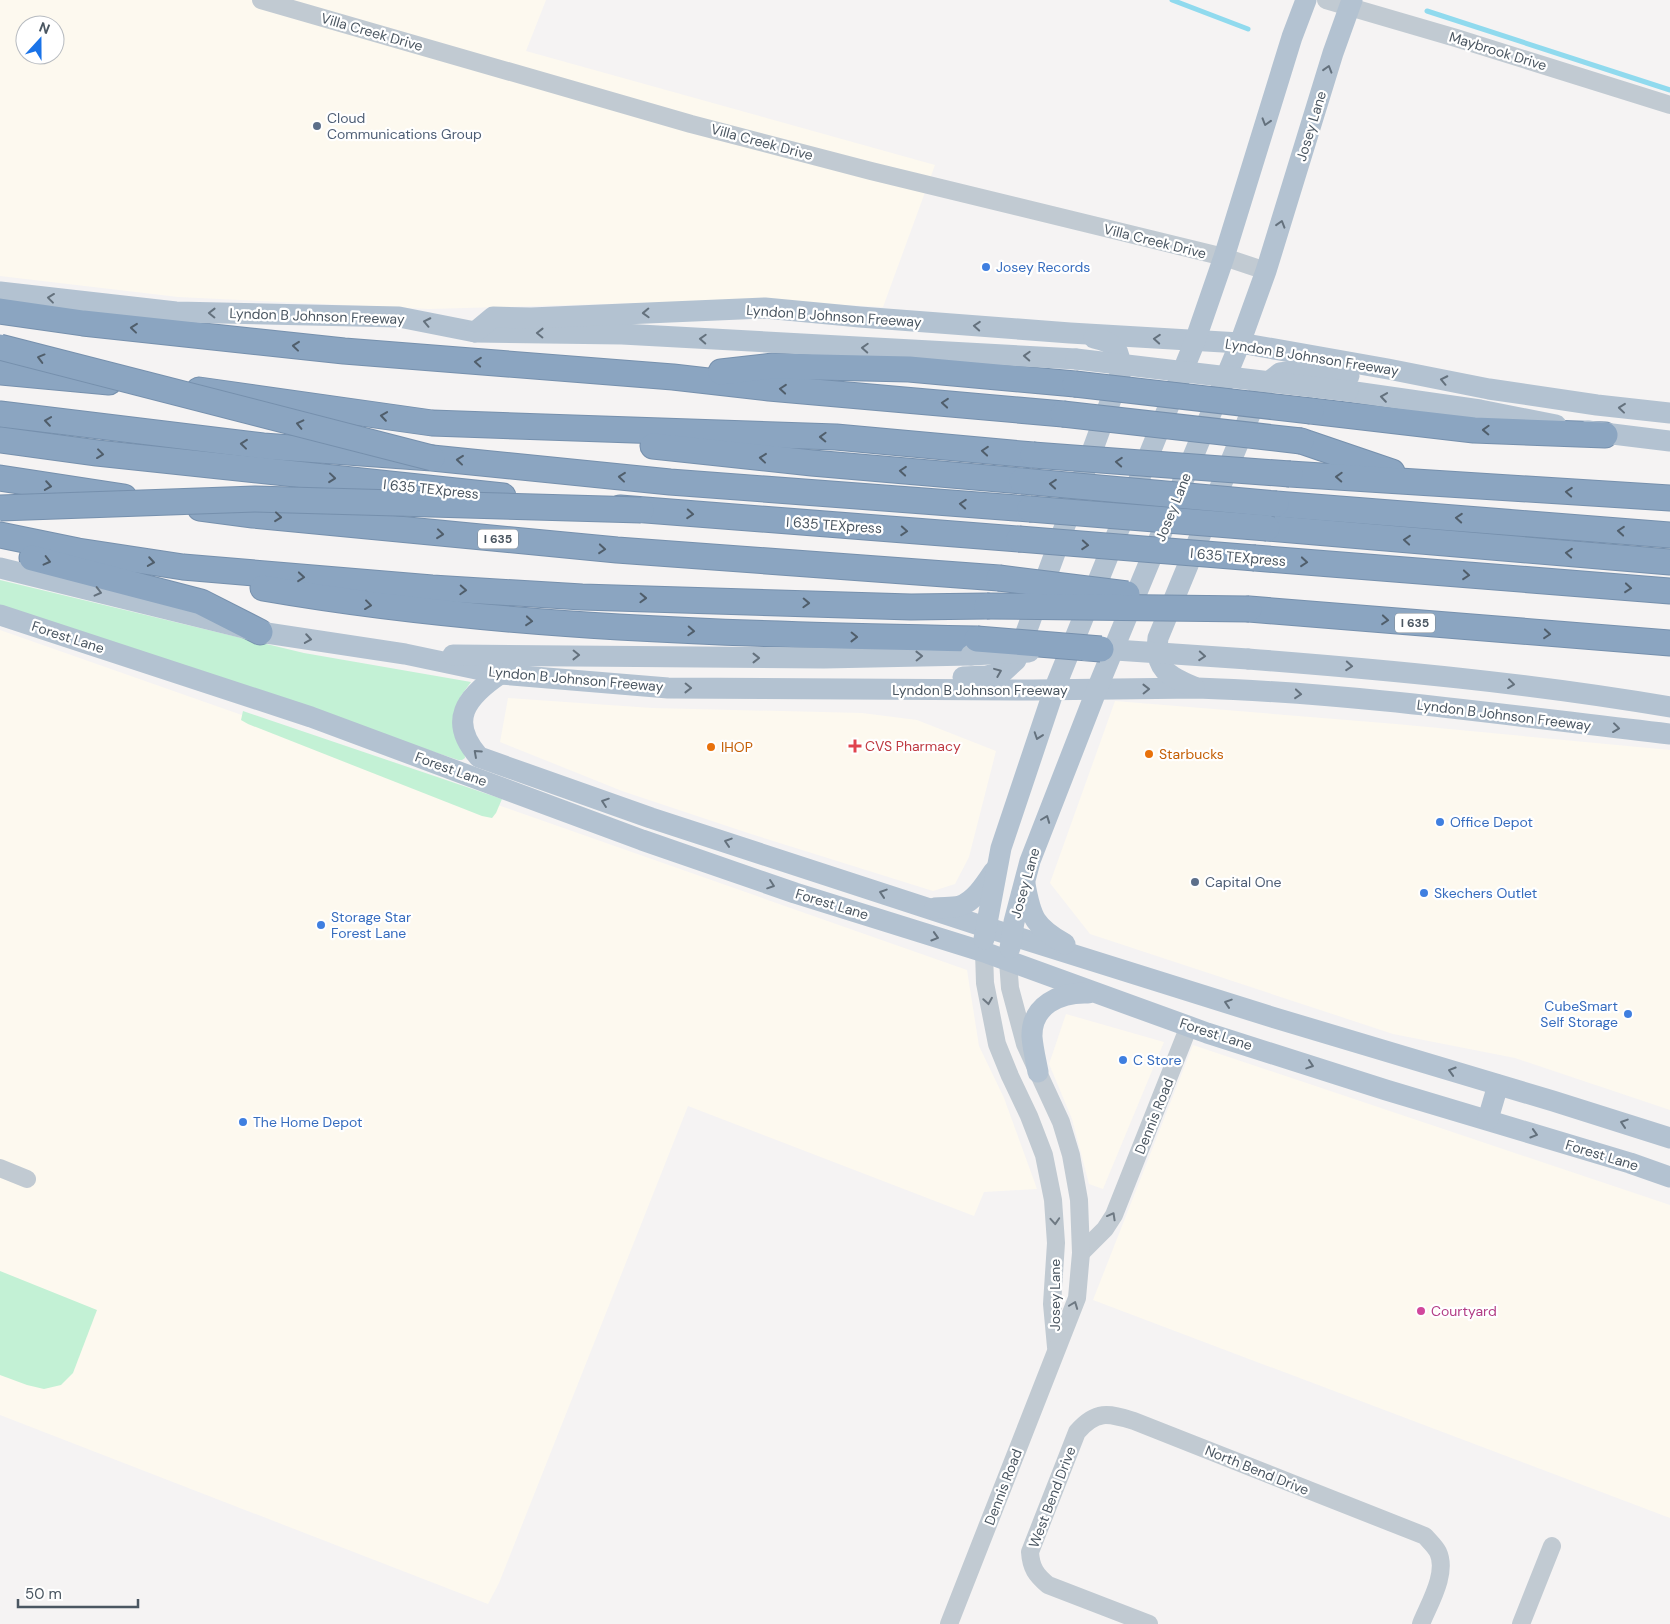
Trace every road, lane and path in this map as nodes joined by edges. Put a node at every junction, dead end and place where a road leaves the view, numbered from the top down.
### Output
1 (261, 0) edge
2 (1306, 0) edge
3 (1326, 0) edge
4 (1351, 4) edge
5 (1670, 105) edge
6 (1224, 257) junction
7 (1266, 271) junction
8 (0, 292) edge
9 (0, 311) edge
10 (474, 332) junction
11 (1070, 333) junction
12 (1195, 341) junction
13 (1240, 343) junction
14 (0, 347) edge
15 (1388, 369) junction
16 (0, 372) edge
17 (673, 376) junction
18 (1670, 413) edge
19 (0, 414) edge
20 (432, 423) junction
21 (1605, 435) junction
22 (0, 440) edge
23 (1670, 441) edge
24 (432, 458) junction
25 (0, 478) edge
26 (1423, 482) junction
27 (1670, 498) edge
28 (0, 508) edge
29 (642, 510) junction
30 (0, 535) edge
31 (1670, 535) edge
32 (0, 550) edge
33 (1670, 562) edge
34 (183, 567) junction
35 (0, 568) edge
36 (1670, 591) edge
37 (1249, 609) junction
38 (0, 615) edge
39 (260, 632) junction
40 (1670, 643) edge
41 (974, 647) junction
42 (1101, 649) joint
43 (405, 654) junction
44 (500, 674) junction
45 (1197, 688) junction
46 (918, 690) junction
47 (1054, 690) junction
48 (1097, 690) junction
49 (1621, 698) junction
50 (1670, 700) edge
51 (1670, 707) edge
52 (1670, 734) edge
53 (517, 782) junction
54 (996, 869) junction
55 (1024, 882) junction
56 (929, 908) junction
57 (985, 927) junction
58 (1011, 935) junction
59 (984, 952) junction
60 (1008, 961) junction
61 (1096, 962) junction
62 (1098, 994) junction
63 (1275, 1018) junction
64 (1189, 1026) junction
65 (1264, 1050) junction
66 (1038, 1072) junction
67 (1498, 1085) junction
68 (1488, 1119) junction
69 (1670, 1138) edge
70 (1073, 1166) junction
71 (0, 1168) edge
72 (1048, 1173) junction
73 (1670, 1177) edge
74 (28, 1179) dead end
75 (1081, 1253) junction
76 (1056, 1350) junction
77 (1098, 1415) joint
78 (1552, 1546) dead end
79 (949, 1624) edge
80 (1149, 1624) edge
81 (1421, 1624) edge
82 (1521, 1624) edge

1 - 6 street, Villa Creek Drive
2 -> 6 main road, Josey Lane
3 - 4 street, Maybrook Drive
4 - 5 street, Maybrook Drive
7 -> 4 main road, Josey Lane
6 - 7 street, Villa Creek Drive
6 - 12 main road, Josey Lane
7 - 13 main road, Josey Lane
10 -> 8 main road, Lyndon B Johnson Freeway
17 -> 9 highway
11 -> 10 main road, Lyndon B Johnson Freeway
21 -> 10 main road, bridge
12 -> 11 main road, Lyndon B Johnson Freeway
46 -> 11 main road
12 - 13 main road, Lyndon B Johnson Freeway
12 - 47 main road, Josey Lane
13 - 15 main road, Lyndon B Johnson Freeway
13 - 48 main road, Josey Lane
24 -> 14 highway, bridge
18 -> 15 main road, Lyndon B Johnson Freeway
15 - 45 main road
20 -> 16 highway
21 -> 17 highway, bridge
26 -> 17 highway, bridge
24 -> 19 highway, bridge
26 -> 20 highway, bridge
31 -> 20 highway, bridge
21 - 23 main road
22 -> 29 highway, I 635 TEXpress, bridge
33 -> 24 highway, bridge
25 -> 37 highway, I 635, bridge
27 -> 26 highway
28 - 29 highway, bridge
29 -> 36 highway, I 635 TEXpress, bridge
30 -> 34 highway
32 -> 39 highway
34 -> 37 highway, bridge
34 -> 41 highway
35 -> 39 main road, Lyndon B Johnson Freeway
37 -> 40 highway, I 635
38 - 53 main road, Forest Lane
39 -> 43 main road, Lyndon B Johnson Freeway
41 - 42 highway, bridge
43 -> 41 main road
42 -> 49 main road, bridge
43 - 44 main road, Lyndon B Johnson Freeway
44 -> 46 main road, Lyndon B Johnson Freeway
53 -> 44 main road
48 -> 45 main road, Lyndon B Johnson Freeway
45 -> 52 main road, Lyndon B Johnson Freeway
46 - 47 main road, Lyndon B Johnson Freeway
47 - 48 main road, Lyndon B Johnson Freeway
47 -> 54 main road, Josey Lane
55 -> 48 main road, Josey Lane
49 - 50 main road
49 - 51 main road
56 -> 53 main road, Forest Lane
53 -> 59 main road, Forest Lane
54 - 56 main road
54 - 57 main road, Josey Lane
55 - 58 main road, Josey Lane
55 - 61 main road
56 - 57 main road, Forest Lane
57 - 58 main road, Forest Lane
57 - 59 main road, Josey Lane
58 - 60 main road, Josey Lane
58 - 61 main road, Forest Lane
59 - 60 main road, Forest Lane
59 -> 72 street, Josey Lane
60 - 62 main road, Forest Lane
60 - 66 street, Josey Lane
63 -> 61 main road, Forest Lane
62 - 64 main road, Forest Lane
62 - 66 main road
63 - 65 main road
67 -> 63 main road, Forest Lane
64 - 65 main road, Forest Lane
75 -> 64 street, Dennis Road
65 -> 68 main road, Forest Lane
66 - 70 street, Josey Lane
67 - 68 main road
69 -> 67 main road, Forest Lane
68 -> 73 main road, Forest Lane
70 - 72 street
70 - 75 street, Josey Lane
71 - 74 street
72 -> 76 street, Josey Lane
76 -> 75 street, Josey Lane
76 - 79 street, Dennis Road
77 - 80 street, West Bend Drive
77 - 81 street, North Bend Drive
78 - 82 street

